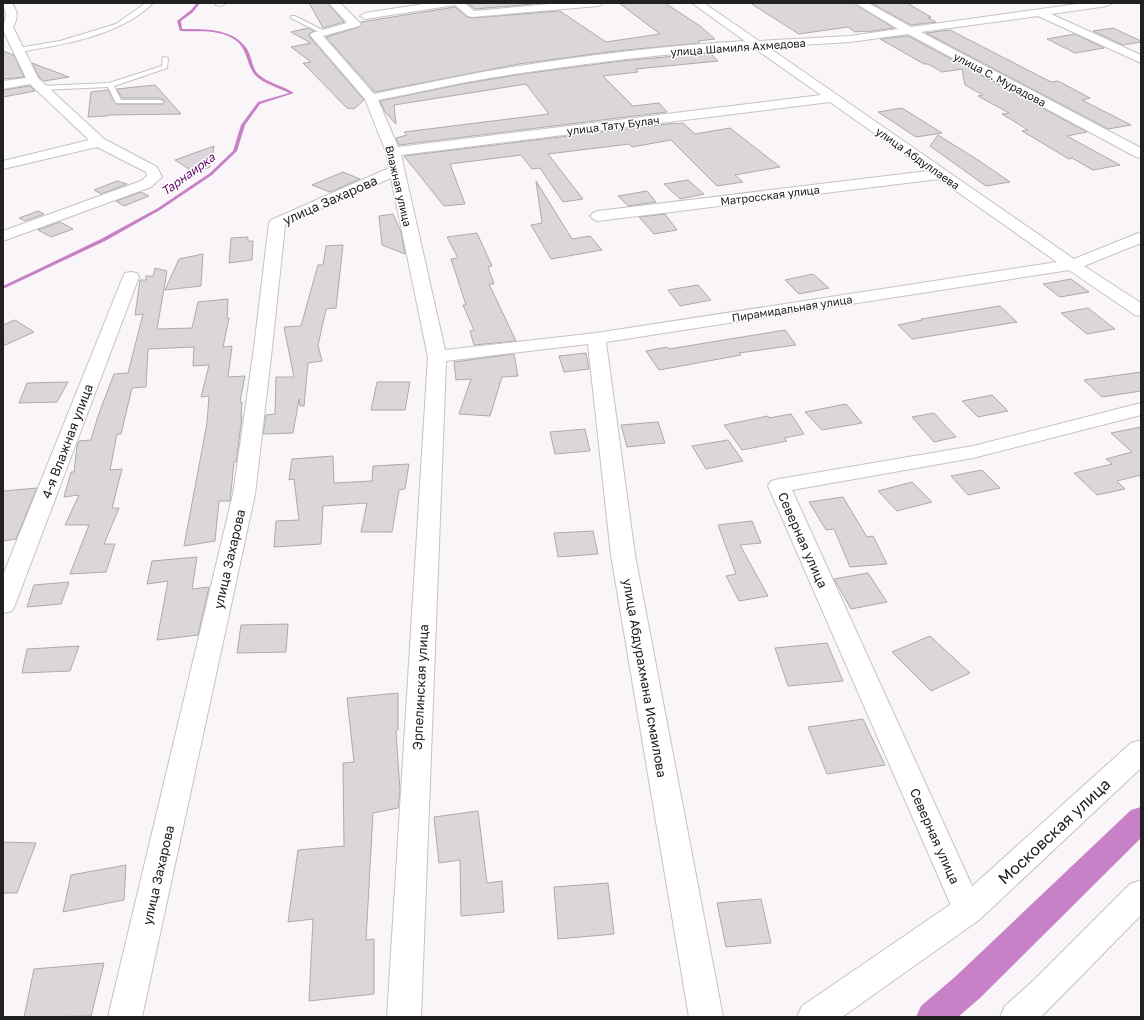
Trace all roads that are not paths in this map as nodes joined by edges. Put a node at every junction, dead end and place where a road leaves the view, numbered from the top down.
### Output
1 (7, 3) edge
2 (150, 3) edge
3 (334, 3) edge
4 (452, 3) edge
5 (459, 3) edge
6 (598, 3) edge
7 (697, 3) edge
8 (860, 3) edge
9 (1019, 3) edge
10 (1107, 3) edge
11 (1039, 12) junction
12 (365, 16) dead end
13 (293, 18) dead end
14 (5, 27) edge
15 (908, 30) junction
16 (325, 33) junction
17 (759, 45) junction
18 (18, 50) junction
19 (165, 58) dead end
20 (1141, 59) edge
21 (37, 84) junction
22 (3, 85) edge
23 (110, 85) junction
24 (371, 98) junction
25 (832, 98) junction
26 (160, 102) dead end
27 (99, 142) junction
28 (1141, 154) edge
29 (395, 161) junction
30 (3, 165) edge
31 (942, 174) junction
32 (598, 216) dead end
33 (3, 236) edge
34 (1141, 237) edge
35 (1072, 265) junction
36 (131, 277) dead end
37 (1141, 311) edge
38 (596, 338) junction
39 (437, 357) junction
40 (1141, 409) edge
41 (3, 605) edge
42 (1141, 751) edge
43 (1141, 894) edge
44 (968, 910) junction
45 (125, 1017) edge
46 (404, 1017) edge
47 (706, 1017) edge
48 (814, 1017) edge
49 (1017, 1017) edge

1 - 14 street
2 - 18 lane
3 - 16 street
4 - 12 street
5 - 6 street
7 - 17 street, улица Абдуллаева
8 - 15 street, улица С. Мурадова
9 - 11 street
10 - 11 street, улица Шамиля Ахмедова
11 - 15 street, улица Шамиля Ахмедова
11 - 20 street
13 - 16 lane
14 - 18 street
15 - 17 street, улица Шамиля Ахмедова
15 - 28 street, улица С. Мурадова
16 - 24 street, Влажная улица
17 - 24 street, улица Шамиля Ахмедова
17 - 25 street, улица Абдуллаева
18 - 21 street
19 - 23 lane
21 - 22 street
21 - 23 lane
21 - 27 street
23 - 26 lane
24 - 29 street, Влажная улица
25 - 29 street, улица Тату Булач
25 - 31 street, улица Абдуллаева
27 - 30 street
27 - 33 street
29 - 39 street, Влажная улица
29 - 45 street, улица Захарова
31 - 32 street, Матросская улица
31 - 35 street, улица Абдуллаева
34 - 35 street, Пирамидальная улица
35 - 37 street, улица Абдуллаева
35 - 38 street, Пирамидальная улица
36 - 41 street, 4-я Влажная улица
38 - 39 street, Пирамидальная улица
38 - 47 street, улица Абдурахмана Исмаилова
39 - 46 street, Эрпелинская улица
40 - 44 street, Северная улица
42 - 44 street, Московская улица
43 - 49 street
44 - 48 street, Московская улица

